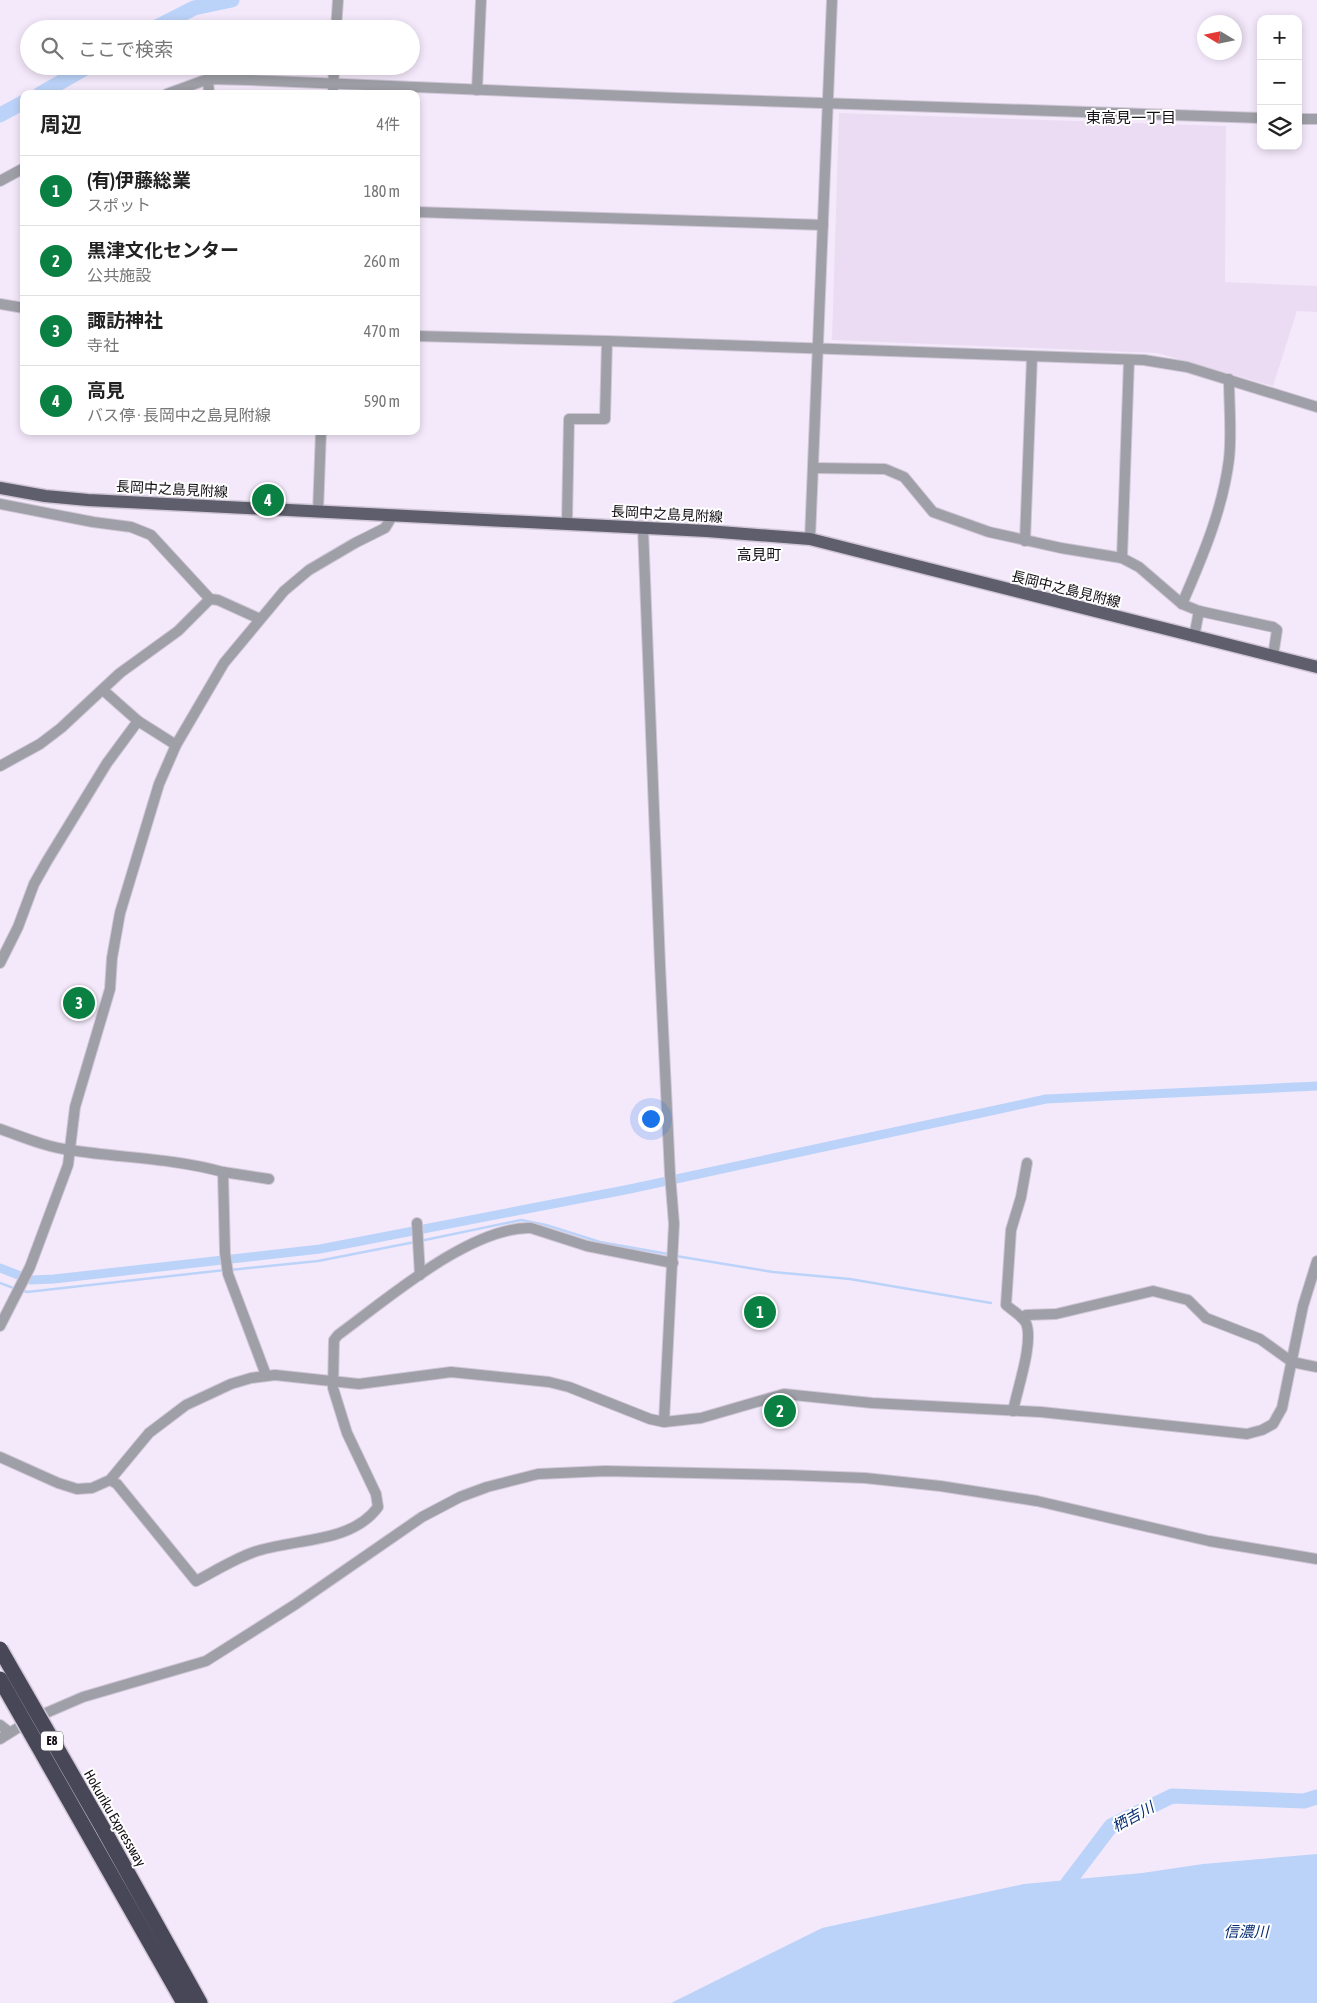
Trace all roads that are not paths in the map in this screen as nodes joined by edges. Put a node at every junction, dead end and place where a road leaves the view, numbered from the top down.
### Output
1 (338, 0) edge
2 (481, 0) edge
3 (832, 0) edge
4 (337, 20) edge
5 (334, 75) edge
6 (208, 79) junction
7 (333, 89) edge
8 (178, 90) edge
9 (209, 90) edge
10 (477, 90) junction
11 (828, 103) junction
12 (1257, 118) edge
13 (1302, 119) edge
14 (1317, 119) edge
15 (20, 170) edge
16 (0, 181) edge
17 (420, 212) edge
18 (823, 225) junction
19 (0, 304) edge
20 (20, 307) edge
21 (420, 336) edge
22 (607, 341) junction
23 (818, 348) junction
24 (1032, 357) junction
25 (1129, 360) junction
26 (1229, 379) junction
27 (1317, 406) edge
28 (321, 435) edge
29 (814, 468) junction
30 (0, 488) edge
31 (0, 504) edge
32 (318, 512) junction
33 (393, 515) junction
34 (567, 523) junction
35 (643, 528) junction
36 (810, 539) junction
37 (1025, 541) junction
38 (1122, 558) junction
39 (210, 599) junction
40 (1182, 604) junction
41 (1199, 611) junction
42 (260, 619) junction
43 (1194, 637) junction
44 (1273, 656) junction
45 (1317, 667) edge
46 (103, 690) junction
47 (138, 721) junction
48 (176, 745) junction
49 (0, 766) edge
50 (0, 963) edge
51 (0, 1129) edge
52 (69, 1150) junction
53 (1027, 1163) dead end
54 (223, 1172) junction
55 (269, 1179) dead end
56 (417, 1223) dead end
57 (674, 1264) junction
58 (1316, 1266) edge
59 (420, 1275) junction
60 (1022, 1318) junction
61 (0, 1326) edge
62 (1292, 1362) junction
63 (1317, 1368) edge
64 (266, 1375) junction
65 (332, 1381) junction
66 (1012, 1411) junction
67 (664, 1422) junction
68 (0, 1457) edge
69 (110, 1480) junction
70 (1317, 1559) edge
71 (0, 1649) edge
72 (0, 1678) edge
73 (4, 1728) edge
74 (0, 1739) edge
75 (184, 2003) edge
76 (200, 2003) edge

1 - 4 street
2 - 10 street
3 - 11 street
5 - 7 street
6 - 7 street
6 - 8 street
6 - 9 street
7 - 10 street
10 - 11 street
11 - 12 street
11 - 18 street
13 - 14 street
15 - 16 street
17 - 18 street
18 - 23 street
19 - 20 street
21 - 22 street
22 - 23 street
22 - 34 street
23 - 24 street
23 - 29 street
24 - 25 street
24 - 37 street
25 - 26 street
25 - 38 street
26 - 27 street
26 - 40 street
28 - 32 street
29 - 36 street
29 - 37 street
30 - 32 main road, 長岡中之島見附線
31 - 39 street
32 - 33 main road, 長岡中之島見附線
33 - 34 main road, 長岡中之島見附線
33 - 42 street
34 - 35 main road, 長岡中之島見附線
35 - 36 main road, 長岡中之島見附線
35 - 57 street
36 - 43 main road, 長岡中之島見附線
37 - 38 street
38 - 40 street
39 - 42 street
39 - 46 street
40 - 41 street
41 - 43 street
41 - 44 street
42 - 48 street
43 - 44 main road, 長岡中之島見附線
44 - 45 main road, 長岡中之島見附線
46 - 47 street
46 - 49 street
47 - 48 street
47 - 50 street
48 - 52 street
51 - 52 street
52 - 54 street
52 - 61 street
53 - 60 street
54 - 55 street
54 - 64 street
56 - 59 street
57 - 59 street
57 - 67 street
58 - 62 street
59 - 65 street
60 - 62 street
60 - 66 street
62 - 63 street
62 - 66 street
64 - 65 street
64 - 69 street
65 - 67 street
65 - 69 street
66 - 67 street
68 - 69 street
70 - 73 street
71 - 76 highway, Hokuriku Expressway / E8, bridge
72 - 75 highway, E8, bridge
73 - 74 street

